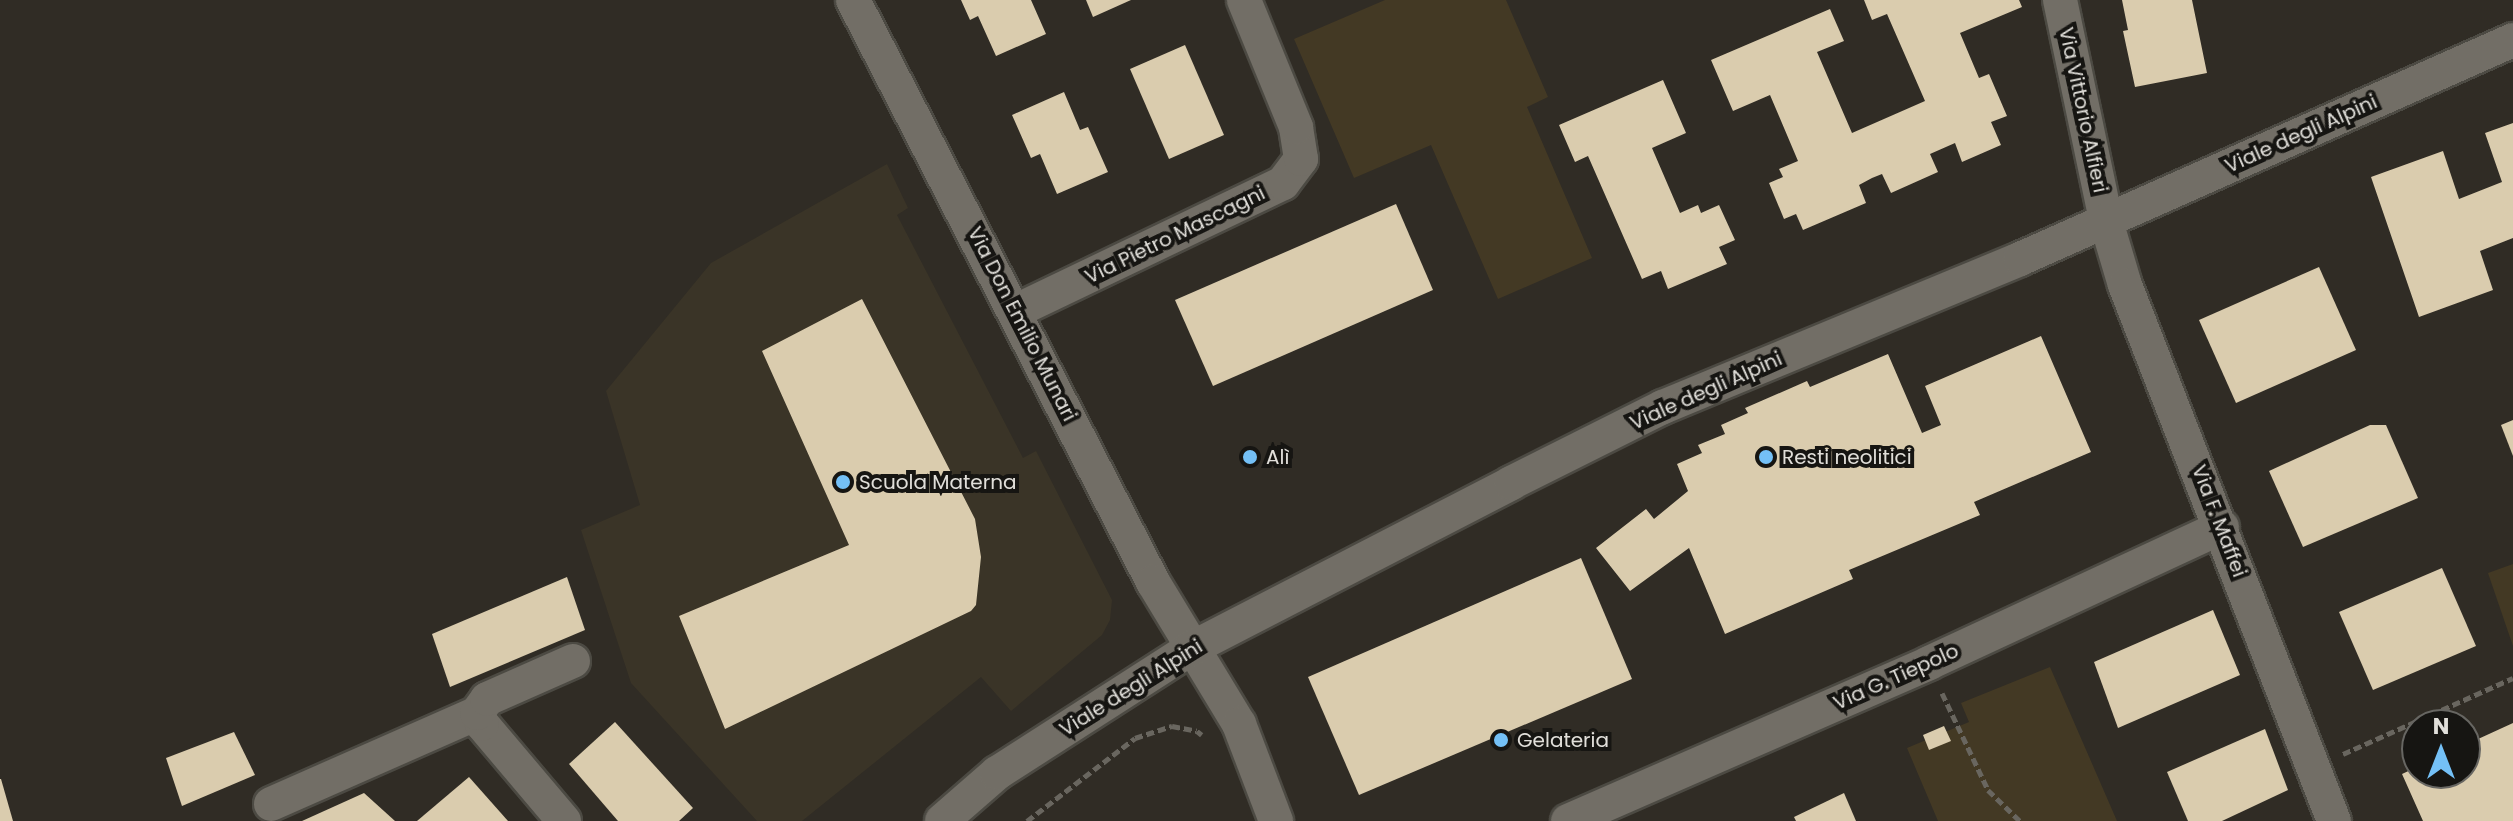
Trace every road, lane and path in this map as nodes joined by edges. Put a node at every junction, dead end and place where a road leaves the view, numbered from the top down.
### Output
1 (853, 0) edge
2 (1244, 0) edge
3 (2060, 0) edge
4 (2513, 40) edge
5 (2106, 221) junction
6 (1016, 311) junction
7 (2222, 527) junction
8 (1192, 648) junction
9 (573, 661) dead end
10 (1929, 663) junction
11 (2513, 678) edge
12 (477, 713) junction
13 (1239, 724) junction
14 (2313, 768) junction
15 (271, 804) dead end
16 (564, 821) edge
17 (942, 821) edge
18 (1027, 821) edge
19 (1276, 821) edge
20 (1568, 821) edge
21 (2020, 821) edge
22 (2334, 821) edge

1 - 6 street, Via Don Emilio Munari
2 - 6 street, Via Pietro Mascagni
3 - 5 street, Via Vittorio Alfieri
4 - 5 street, Viale degli Alpini
5 - 7 street, Via F. Maffei
5 - 8 street, Viale degli Alpini
6 - 8 street, Via Don Emilio Munari
7 - 10 street, Via G. Tiepolo
7 - 14 street, Via F. Maffei
8 - 13 street, Via Don Emilio Munari
8 - 17 street, Viale degli Alpini
9 - 12 street
10 - 20 street, Via G. Tiepolo
10 - 21 path
11 - 14 path
12 - 15 street
12 - 16 street
13 - 18 path
13 - 19 street, Via Don Emilio Munari
14 - 22 street, Via F. Maffei

